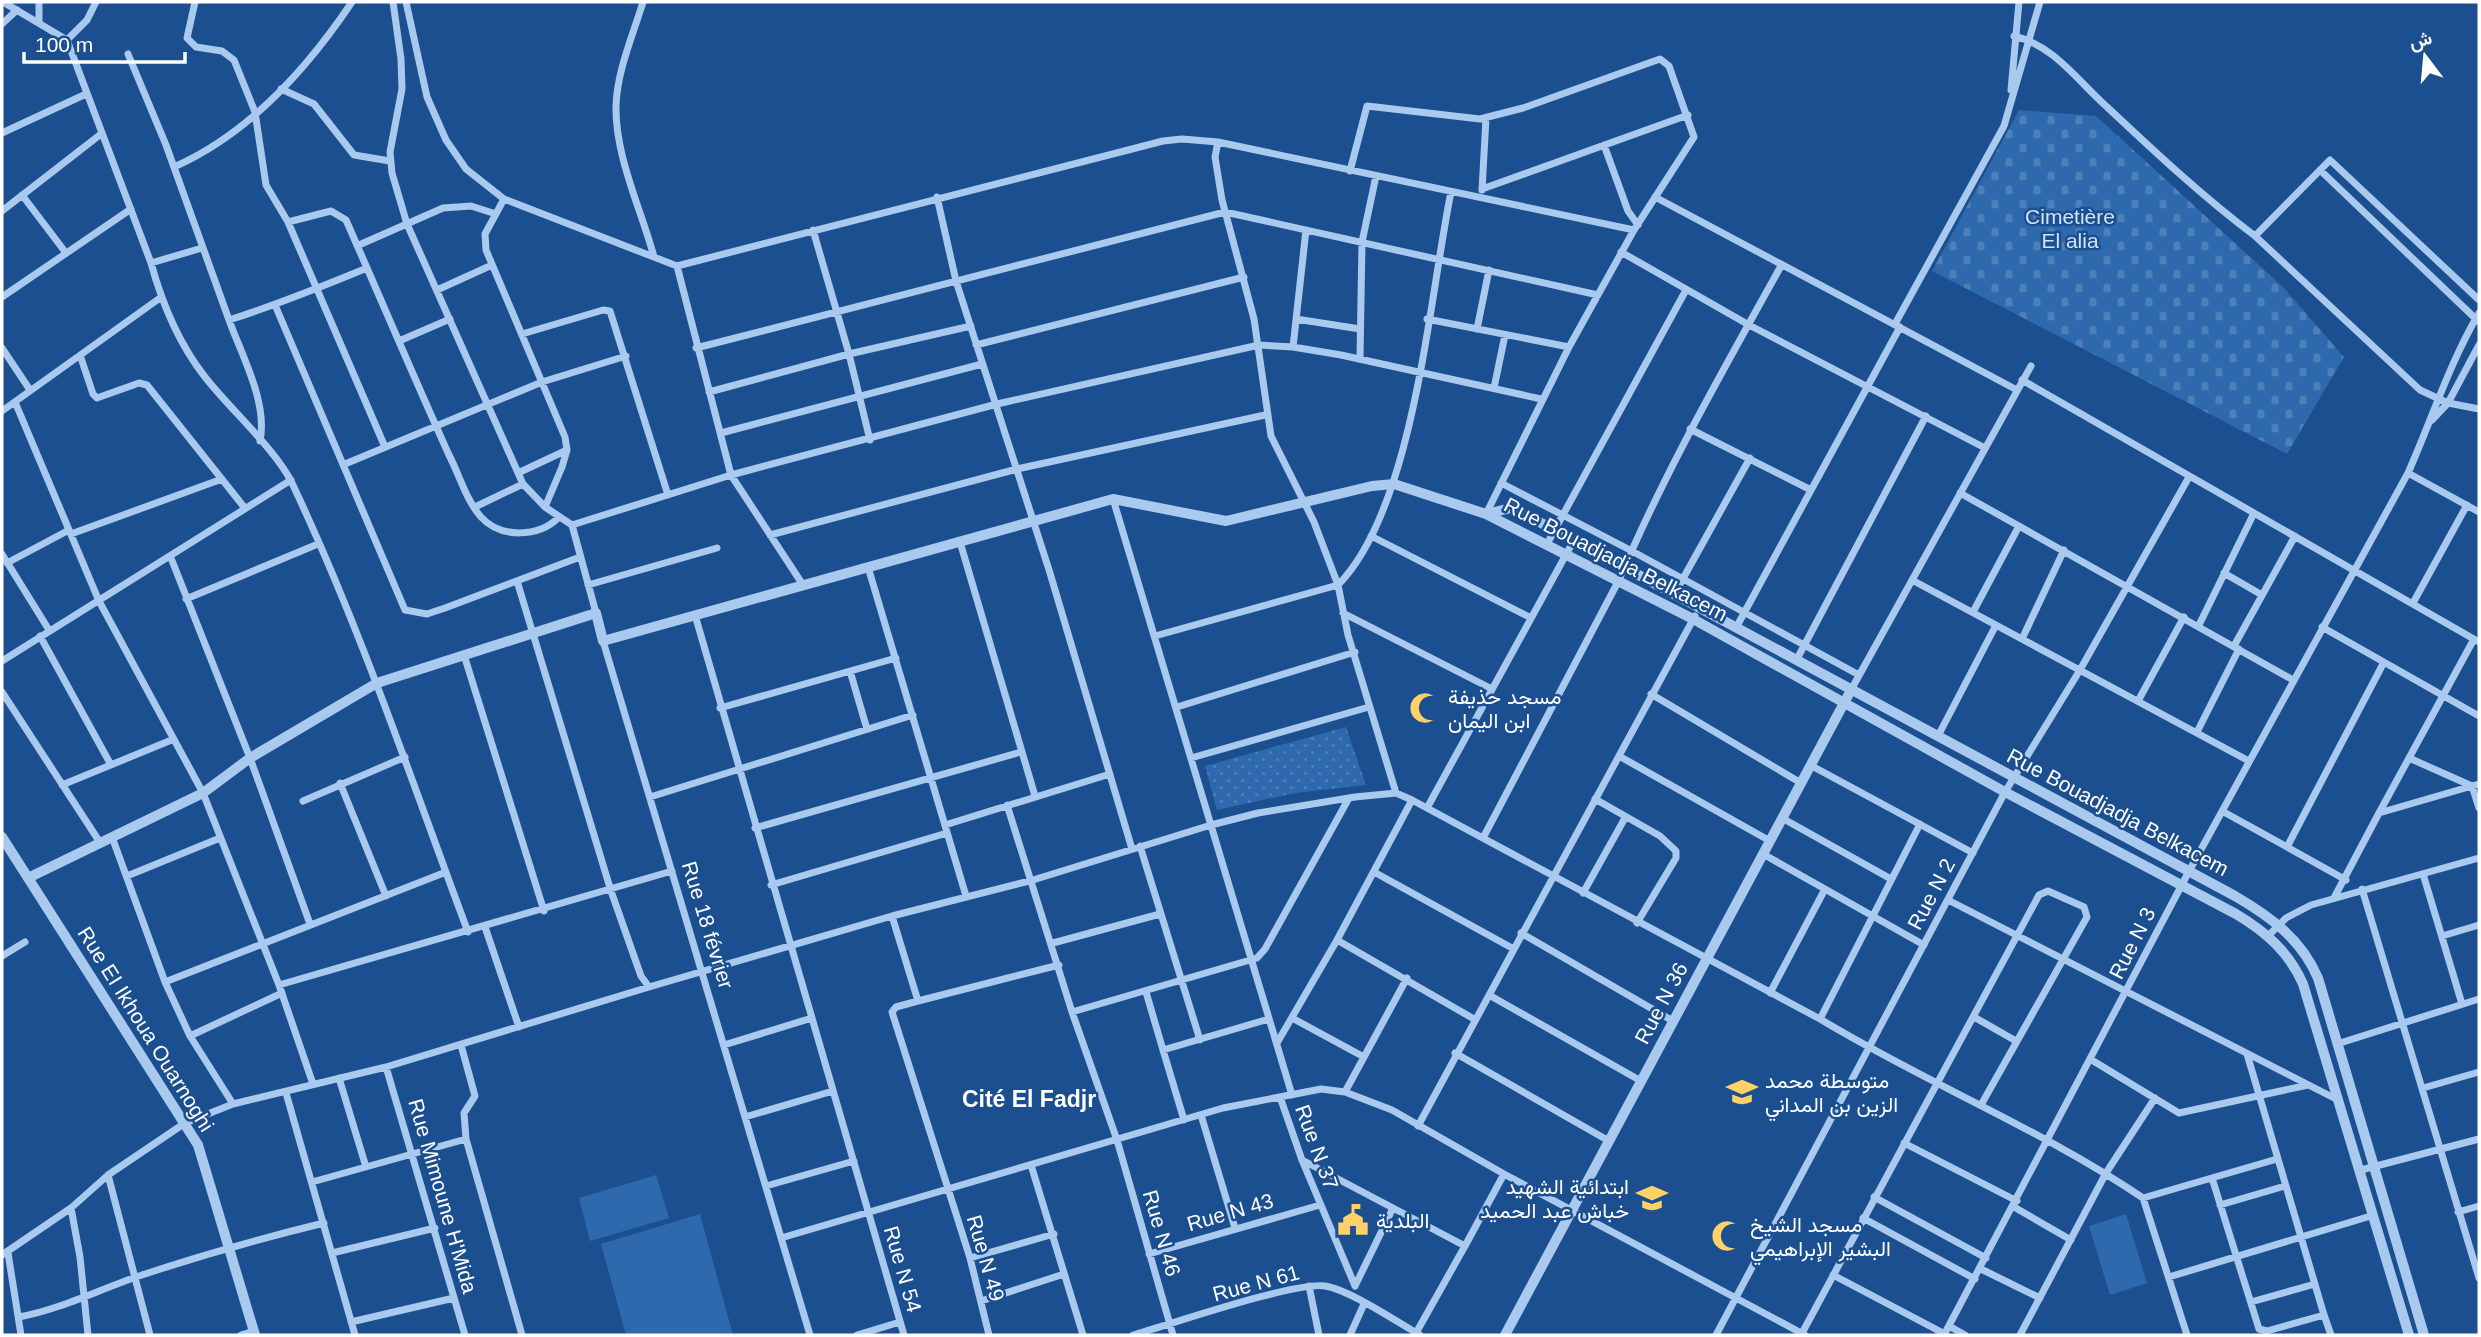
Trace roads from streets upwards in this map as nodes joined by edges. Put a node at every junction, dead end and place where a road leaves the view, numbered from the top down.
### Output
1 (3, 2) edge
2 (39, 2) edge
3 (96, 2) edge
4 (195, 2) edge
5 (352, 2) edge
6 (393, 2) edge
7 (406, 2) edge
8 (643, 2) edge
9 (2019, 2) edge
10 (2040, 2) edge
11 (17, 10) junction
12 (39, 23) junction
13 (2, 24) edge
14 (2014, 36) junction
15 (67, 40) junction
16 (2031, 40) junction
17 (128, 54) dead end
18 (281, 89) junction
19 (86, 94) junction
20 (2011, 98) junction
21 (255, 112) junction
22 (1688, 115) junction
23 (1486, 118) junction
24 (2, 133) edge
25 (100, 134) junction
26 (1217, 142) junction
27 (1604, 145) junction
28 (390, 162) junction
29 (174, 167) junction
30 (2320, 170) junction
31 (1350, 171) junction
32 (1377, 176) junction
33 (1482, 188) junction
34 (1451, 192) junction
35 (22, 195) junction
36 (937, 197) junction
37 (1656, 197) junction
38 (1481, 198) junction
39 (504, 199) junction
40 (131, 209) junction
41 (2, 211) edge
42 (1225, 212) junction
43 (496, 214) junction
44 (288, 222) junction
45 (408, 224) junction
46 (1636, 227) junction
47 (813, 230) junction
48 (1306, 230) junction
49 (2256, 236) junction
50 (1362, 242) junction
51 (359, 245) junction
52 (202, 248) junction
53 (1622, 252) junction
54 (66, 253) junction
55 (654, 257) junction
56 (1437, 258) junction
57 (151, 263) junction
58 (492, 265) junction
59 (677, 266) junction
60 (1781, 266) junction
61 (367, 268) junction
62 (1489, 270) junction
63 (1244, 277) junction
64 (956, 281) junction
65 (1686, 289) junction
66 (315, 290) junction
67 (437, 290) junction
68 (1598, 295) junction
69 (2, 297) edge
70 (160, 298) junction
71 (2479, 300) edge
72 (275, 305) junction
73 (835, 313) junction
74 (2478, 318) edge
75 (450, 319) junction
76 (1296, 319) junction
77 (1427, 319) junction
78 (229, 320) junction
79 (1749, 325) junction
80 (1897, 325) junction
81 (971, 326) junction
82 (1360, 329) junction
83 (1477, 329) junction
84 (522, 334) junction
85 (1505, 335) junction
86 (399, 341) junction
87 (976, 345) junction
88 (1259, 345) junction
89 (2479, 345) edge
90 (1293, 347) junction
91 (1569, 347) junction
92 (2, 348) edge
93 (696, 348) junction
94 (849, 354) junction
95 (80, 355) junction
96 (626, 356) junction
97 (1360, 358) junction
98 (982, 365) junction
99 (2031, 366) dead end
100 (1419, 370) junction
101 (2022, 380) junction
102 (542, 382) junction
103 (1867, 386) junction
104 (1494, 388) junction
105 (30, 390) junction
106 (2017, 390) junction
107 (709, 392) junction
108 (859, 395) junction
109 (1541, 399) junction
110 (2436, 399) junction
111 (15, 402) junction
112 (2448, 403) junction
113 (997, 404) junction
114 (488, 405) junction
115 (2479, 408) edge
116 (2, 411) edge
117 (1265, 415) junction
118 (1926, 416) junction
119 (2432, 421) junction
120 (436, 426) junction
121 (1690, 429) junction
122 (721, 433) junction
123 (870, 440) junction
124 (260, 442) junction
125 (385, 447) junction
126 (1985, 448) junction
127 (566, 450) junction
128 (1750, 458) junction
129 (345, 464) junction
130 (1017, 469) junction
131 (2408, 472) junction
132 (518, 473) junction
133 (731, 475) junction
134 (2189, 477) junction
135 (222, 478) junction
136 (291, 480) junction
137 (1501, 483) junction
138 (523, 484) junction
139 (1394, 484) junction
140 (1809, 489) junction
141 (1960, 493) junction
142 (668, 495) junction
143 (1113, 499) junction
144 (1304, 502) junction
145 (2467, 505) junction
146 (244, 507) junction
147 (475, 507) junction
148 (545, 507) junction
149 (2479, 512) edge
150 (2254, 513) junction
151 (1486, 514) junction
152 (1563, 515) junction
153 (558, 518) junction
154 (1033, 522) junction
155 (572, 525) junction
156 (2019, 526) junction
157 (1555, 530) junction
158 (70, 532) junction
159 (770, 535) junction
160 (1371, 536) junction
161 (2295, 536) junction
162 (1574, 540) junction
163 (960, 542) junction
164 (318, 544) junction
165 (1547, 544) junction
166 (717, 548) dead end
167 (1630, 550) junction
168 (2064, 550) junction
169 (2, 554) edge
170 (1567, 554) junction
171 (580, 557) junction
172 (171, 558) junction
173 (7, 563) junction
174 (868, 567) junction
175 (1624, 567) junction
176 (2354, 570) junction
177 (2224, 573) junction
178 (1619, 580) junction
179 (1682, 580) junction
180 (1912, 580) junction
181 (517, 581) junction
182 (588, 585) junction
183 (803, 585) junction
184 (1338, 585) junction
185 (2127, 585) junction
186 (1675, 593) junction
187 (2262, 595) junction
188 (186, 599) junction
189 (99, 601) junction
190 (2413, 603) junction
191 (1699, 606) junction
192 (1973, 612) junction
193 (596, 613) junction
194 (1343, 613) junction
195 (1744, 613) junction
196 (695, 615) junction
197 (2184, 617) junction
198 (1531, 618) junction
199 (1693, 619) junction
200 (1996, 625) junction
201 (2199, 625) junction
202 (1737, 626) junction
203 (2322, 628) junction
204 (49, 630) junction
205 (534, 632) junction
206 (40, 636) junction
207 (1155, 636) junction
208 (2022, 639) junction
209 (2477, 640) edge
210 (603, 641) junction
211 (1805, 645) junction
212 (2236, 647) junction
213 (1354, 652) junction
214 (464, 655) junction
215 (896, 658) junction
216 (1797, 659) junction
217 (2, 661) edge
218 (2384, 662) junction
219 (2080, 670) junction
220 (850, 671) junction
221 (1859, 675) junction
222 (2292, 680) junction
223 (377, 683) junction
224 (1492, 689) junction
225 (1851, 690) junction
226 (2, 692) edge
227 (1651, 694) junction
228 (2444, 695) junction
229 (2138, 701) junction
230 (1844, 703) junction
231 (1177, 707) junction
232 (1370, 707) junction
233 (720, 708) junction
234 (913, 715) junction
235 (2479, 716) edge
236 (867, 729) junction
237 (2197, 732) junction
238 (1938, 736) junction
239 (174, 739) junction
240 (1021, 752) junction
241 (1619, 755) junction
242 (405, 757) junction
243 (250, 758) junction
244 (1191, 758) junction
245 (2409, 758) junction
246 (2249, 761) junction
247 (111, 765) junction
248 (1810, 765) junction
249 (738, 769) junction
250 (1110, 774) junction
251 (931, 777) junction
252 (2013, 777) junction
253 (340, 783) junction
254 (1801, 783) junction
255 (62, 785) junction
256 (2476, 785) edge
257 (2005, 792) junction
258 (203, 793) junction
259 (1396, 793) junction
260 (1035, 796) junction
261 (650, 797) junction
262 (1349, 798) junction
263 (1595, 799) junction
264 (1412, 800) junction
265 (303, 801) dead end
266 (1007, 805) junction
267 (1427, 808) junction
268 (2479, 808) edge
269 (2222, 811) junction
270 (2379, 813) junction
271 (1625, 818) junction
272 (1782, 818) junction
273 (1920, 824) junction
274 (1211, 825) junction
275 (755, 828) junction
276 (946, 829) junction
277 (112, 837) junction
278 (220, 838) junction
279 (1483, 838) junction
280 (3, 840) edge
281 (99, 841) junction
282 (1770, 841) junction
283 (1136, 847) junction
284 (2287, 848) junction
285 (1973, 853) junction
286 (1763, 854) junction
287 (2479, 858) edge
288 (446, 872) junction
289 (672, 872) junction
290 (1374, 872) junction
291 (2188, 873) junction
292 (1553, 874) junction
293 (2423, 874) junction
294 (127, 876) junction
295 (28, 878) junction
296 (1891, 879) junction
297 (1033, 880) junction
298 (2346, 880) junction
299 (2182, 884) junction
300 (771, 885) junction
301 (1825, 889) junction
302 (2362, 889) junction
303 (611, 891) junction
304 (1583, 893) junction
305 (386, 895) junction
306 (966, 896) junction
307 (2335, 896) junction
308 (1948, 900) junction
309 (544, 911) junction
310 (1160, 914) junction
311 (1873, 915) junction
312 (892, 916) junction
313 (1637, 923) junction
314 (310, 924) junction
315 (2278, 924) junction
316 (2479, 925) edge
317 (485, 927) junction
318 (468, 932) junction
319 (1521, 933) junction
320 (2017, 936) junction
321 (2268, 936) junction
322 (2442, 936) junction
323 (1337, 940) junction
324 (25, 942) dead end
325 (261, 942) junction
326 (1053, 943) junction
327 (1924, 945) junction
328 (791, 946) junction
329 (1512, 948) junction
330 (2, 956) edge
331 (2061, 959) junction
332 (1706, 960) junction
333 (1251, 961) junction
334 (1059, 965) junction
335 (702, 972) junction
336 (1407, 978) junction
337 (165, 982) junction
338 (1181, 982) junction
339 (649, 987) junction
340 (281, 989) junction
341 (1146, 992) junction
342 (2126, 992) junction
343 (1770, 993) junction
344 (1489, 995) junction
345 (2479, 999) edge
346 (918, 1001) junction
347 (2462, 1004) junction
348 (1072, 1012) junction
349 (1974, 1017) junction
350 (812, 1018) junction
351 (1292, 1018) junction
352 (1269, 1019) junction
353 (1474, 1019) junction
354 (1820, 1019) junction
355 (1673, 1021) junction
356 (2403, 1023) junction
357 (519, 1027) junction
358 (190, 1036) junction
359 (1200, 1040) junction
360 (2016, 1041) junction
361 (1277, 1043) junction
362 (2337, 1044) junction
363 (461, 1045) junction
364 (724, 1045) junction
365 (1869, 1048) junction
366 (1163, 1050) junction
367 (1455, 1053) junction
368 (2247, 1054) junction
369 (1364, 1057) junction
370 (2090, 1059) junction
371 (386, 1068) junction
372 (2479, 1072) edge
373 (339, 1078) junction
374 (1641, 1081) junction
375 (1939, 1082) junction
376 (313, 1084) junction
377 (2308, 1085) junction
378 (2423, 1088) junction
379 (833, 1091) junction
380 (1345, 1092) junction
381 (286, 1093) junction
382 (1292, 1094) junction
383 (2259, 1096) junction
384 (1280, 1097) junction
385 (2155, 1098) junction
386 (2339, 1100) junction
387 (233, 1104) junction
388 (1981, 1105) junction
389 (1201, 1115) junction
390 (745, 1117) junction
391 (1184, 1120) junction
392 (185, 1123) junction
393 (1418, 1126) junction
394 (466, 1139) junction
395 (2479, 1139) edge
396 (1117, 1140) junction
397 (2048, 1140) junction
398 (1609, 1141) junction
399 (1904, 1143) junction
400 (2439, 1150) junction
401 (412, 1154) junction
402 (2277, 1159) junction
403 (1302, 1160) junction
404 (854, 1161) junction
405 (1031, 1165) junction
406 (2373, 1166) junction
407 (366, 1167) junction
408 (2361, 1170) junction
409 (2106, 1173) junction
410 (1504, 1174) junction
411 (108, 1175) junction
412 (2212, 1178) junction
413 (312, 1182) junction
414 (766, 1186) junction
415 (2286, 1186) junction
416 (947, 1191) junction
417 (1874, 1197) junction
418 (2143, 1198) junction
419 (2015, 1204) junction
420 (1320, 1205) junction
421 (2220, 1205) junction
422 (2479, 1206) edge
423 (71, 1208) junction
424 (1393, 1208) junction
425 (1573, 1209) junction
426 (2458, 1212) junction
427 (869, 1213) junction
428 (2375, 1215) junction
429 (1863, 1218) junction
430 (324, 1223) junction
431 (435, 1228) junction
432 (1235, 1228) junction
433 (1054, 1234) junction
434 (2300, 1237) junction
435 (781, 1238) junction
436 (2071, 1240) junction
437 (230, 1246) junction
438 (1465, 1247) junction
439 (331, 1253) junction
440 (5, 1254) edge
441 (1149, 1254) junction
442 (2236, 1256) junction
443 (970, 1258) junction
444 (1986, 1258) junction
445 (1981, 1269) junction
446 (2478, 1273) edge
447 (1064, 1274) junction
448 (1833, 1275) junction
449 (137, 1277) junction
450 (2169, 1277) junction
451 (1975, 1279) junction
452 (2315, 1284) junction
453 (1309, 1286) junction
454 (1355, 1286) junction
455 (1350, 1297) junction
456 (1737, 1297) junction
457 (454, 1298) junction
458 (2040, 1298) junction
459 (83, 1299) junction
460 (981, 1301) junction
461 (2251, 1302) junction
462 (1364, 1304) junction
463 (2324, 1314) junction
464 (19, 1317) junction
465 (351, 1322) junction
466 (900, 1322) junction
467 (1170, 1324) junction
468 (1946, 1332) edge
469 (254, 1333) edge
470 (1418, 1334) edge
471 (21, 1335) edge
472 (88, 1335) edge
473 (150, 1335) edge
474 (241, 1335) edge
475 (355, 1335) edge
476 (465, 1335) edge
477 (522, 1335) edge
478 (810, 1335) edge
479 (858, 1335) edge
480 (904, 1335) edge
481 (989, 1335) edge
482 (1083, 1335) edge
483 (1133, 1335) edge
484 (1173, 1335) edge
485 (1319, 1335) edge
486 (1350, 1335) edge
487 (1505, 1335) edge
488 (1716, 1335) edge
489 (1803, 1335) edge
490 (1965, 1335) edge
491 (2020, 1335) edge
492 (2187, 1335) edge
493 (2331, 1335) edge
494 (2409, 1335) edge
495 (2424, 1335) edge

1 - 11 street
2 - 12 street
3 - 15 street
4 - 21 street
5 - 18 street
6 - 28 street
7 - 39 street
8 - 55 street
9 - 14 street
10 - 16 street
11 - 12 street
11 - 13 street
12 - 15 street
14 - 16 street
14 - 20 street
15 - 19 street
16 - 20 street
16 - 49 street
17 - 29 street
18 - 21 street
18 - 28 street
19 - 24 street
19 - 25 street
20 - 80 street
21 - 29 street
21 - 44 street
22 - 23 street
22 - 27 street
22 - 37 street
23 - 31 street
23 - 33 street
25 - 35 street
25 - 40 street
26 - 31 street
26 - 36 street
26 - 42 street
27 - 33 street
27 - 46 street
28 - 45 street
29 - 52 street
30 - 49 street
30 - 71 street
30 - 74 street
31 - 32 street
32 - 34 street
32 - 50 street
33 - 38 street
34 - 38 street
34 - 56 street
35 - 41 street
35 - 54 street
36 - 47 street
36 - 64 street
37 - 46 street
37 - 60 street
38 - 46 street
39 - 43 street
39 - 55 street
40 - 54 street
40 - 57 street
42 - 48 street
42 - 63 street
42 - 64 street
43 - 45 street
43 - 58 street
44 - 51 street
44 - 66 street
45 - 51 street
45 - 67 street
46 - 53 street
47 - 59 street
47 - 73 street
48 - 50 street
48 - 76 street
49 - 110 street
50 - 56 street
50 - 82 street
51 - 61 street
52 - 57 street
52 - 78 street
53 - 65 street
53 - 68 street
54 - 69 street
55 - 59 street
56 - 62 street
56 - 77 street
57 - 70 street
58 - 67 street
58 - 84 street
59 - 93 street
60 - 79 street
60 - 80 street
61 - 66 street
61 - 86 street
62 - 68 street
62 - 83 street
63 - 87 street
63 - 88 street
64 - 73 street
64 - 81 street
65 - 79 street
65 - 152 street
66 - 72 street
66 - 125 street
67 - 75 street
68 - 91 street
70 - 95 street
70 - 124 street
72 - 78 street
72 - 129 street
73 - 93 street
73 - 94 street
74 - 110 street
75 - 86 street
75 - 114 street
76 - 82 street
76 - 90 street
77 - 83 street
77 - 100 street
78 - 124 street
79 - 103 street
79 - 121 street
80 - 103 street
80 - 106 street
81 - 87 street
81 - 94 street
82 - 97 street
83 - 85 street
84 - 96 street
84 - 102 street
85 - 91 street
85 - 104 street
86 - 120 street
87 - 98 street
88 - 90 street
88 - 113 street
88 - 117 street
89 - 112 street
90 - 97 street
91 - 109 street
92 - 105 street
93 - 107 street
94 - 107 street
94 - 108 street
95 - 105 street
95 - 135 street
96 - 102 street
96 - 142 street
97 - 100 street
98 - 108 street
98 - 113 street
99 - 101 street
100 - 104 street
100 - 139 street
101 - 106 street
101 - 134 street
102 - 114 street
102 - 127 street
103 - 118 street
103 - 140 street
104 - 109 street
105 - 111 street
106 - 126 street
107 - 122 street
108 - 122 street
108 - 123 street
109 - 137 street
110 - 112 street
110 - 119 street
111 - 116 street
111 - 158 street
112 - 115 street
112 - 119 street
113 - 123 street
113 - 130 street
114 - 120 street
114 - 132 street
117 - 130 street
117 - 144 street
118 - 126 street
118 - 211 street
119 - 131 street, Rue N 3
120 - 125 street
120 - 147 street
121 - 128 street
121 - 167 street
122 - 133 street
123 - 133 street
124 - 136 street
125 - 129 street
126 - 141 street
127 - 132 street
127 - 148 street
128 - 140 street
128 - 179 street
129 - 181 street
130 - 154 street
130 - 159 street
131 - 145 street
131 - 176 street, Rue N 3
132 - 138 street
133 - 142 street
133 - 159 street
134 - 150 street
134 - 185 street, Rue N 2
135 - 146 street
135 - 158 street
136 - 146 street
136 - 164 street
137 - 151 street
137 - 152 street
138 - 147 street
138 - 148 street
139 - 144 street
139 - 151 street
139 - 160 street
140 - 195 street
141 - 156 street
141 - 180 street
142 - 155 street
143 - 144 street
143 - 154 street
143 - 207 street
144 - 184 street
145 - 149 street
145 - 190 street
146 - 172 street
147 - 153 street
148 - 153 street
150 - 161 street
150 - 177 street
151 - 157 street, Rue Bouadjadja Belkacem
151 - 165 street, Rue Bouadjadja Belkacem
152 - 157 street
152 - 167 street
153 - 155 street
154 - 163 street
154 - 250 street
155 - 171 street, Rue 18 février
156 - 168 street
156 - 192 street
157 - 162 street, Rue Bouadjadja Belkacem
157 - 165 street
158 - 173 street
158 - 189 street
159 - 183 street
160 - 184 street
160 - 198 street
161 - 176 street
161 - 187 street
162 - 170 street
162 - 175 street, Rue Bouadjadja Belkacem
163 - 174 street
163 - 240 street
164 - 188 street
164 - 223 street
165 - 170 street, Rue Bouadjadja Belkacem
166 - 182 street
167 - 175 street
167 - 179 street
168 - 185 street
168 - 208 street
169 - 173 street
170 - 178 street, Rue Bouadjadja Belkacem
170 - 198 street
171 - 181 street
171 - 182 street, Rue 18 février
172 - 188 street
172 - 189 street
173 - 204 street
174 - 183 street
174 - 215 street
175 - 178 street
175 - 186 street, Rue Bouadjadja Belkacem
176 - 190 street
176 - 203 street, Rue N 3
177 - 187 street
177 - 201 street
178 - 199 street, Rue Bouadjadja Belkacem
178 - 279 street
179 - 186 street
179 - 195 street
180 - 192 street
180 - 221 street
181 - 205 street
182 - 193 street, Rue 18 février
183 - 196 street
184 - 194 street
184 - 207 street
185 - 197 street
185 - 219 street, Rue N 2
186 - 191 street, Rue Bouadjadja Belkacem
187 - 212 street
188 - 243 street
189 - 204 street
189 - 239 street
190 - 209 street
191 - 199 street
191 - 202 street, Rue Bouadjadja Belkacem
192 - 200 street
193 - 205 street
193 - 210 street, Rue 18 février
194 - 213 street
194 - 224 street
195 - 202 street
195 - 211 street
196 - 210 street
196 - 233 street, Rue N 54
197 - 201 street
197 - 229 street
198 - 224 street
199 - 227 street
199 - 230 street, Rue Bouadjadja Belkacem
200 - 208 street
200 - 238 street
201 - 212 street
202 - 216 street, Rue Bouadjadja Belkacem
203 - 218 street
203 - 222 street, Rue N 3
204 - 206 street
205 - 214 street
205 - 303 street
206 - 217 street
206 - 247 street
207 - 231 street
208 - 219 street
209 - 228 street
210 - 261 street, Rue 18 février
211 - 216 street
211 - 221 street
212 - 222 street
212 - 237 street
213 - 231 street
213 - 232 street
214 - 223 street
214 - 309 street
215 - 220 street
215 - 234 street
216 - 225 street, Rue Bouadjadja Belkacem
218 - 228 street
218 - 284 street
219 - 229 street
219 - 252 street, Rue N 2
220 - 233 street
220 - 236 street
221 - 225 street
222 - 246 street, Rue N 3
223 - 242 street
223 - 243 street
224 - 267 street
225 - 230 street, Rue N 36
225 - 238 street, Rue Bouadjadja Belkacem
226 - 255 street
227 - 241 street
227 - 254 street
228 - 235 street
228 - 245 street
229 - 237 street
230 - 248 street, Rue N 36
230 - 257 street, Rue Bouadjadja Belkacem
231 - 244 street
232 - 244 street
232 - 259 street
233 - 249 street, Rue N 54
234 - 236 street
234 - 251 street
236 - 249 street
237 - 246 street
238 - 252 street, Rue Bouadjadja Belkacem
239 - 247 street
239 - 258 street
240 - 251 street
240 - 260 street
241 - 263 street
241 - 282 street
242 - 253 street
242 - 288 street
243 - 258 street
243 - 314 street
244 - 274 street
245 - 256 street
245 - 270 street
246 - 269 street, Rue N 3
247 - 255 street
248 - 254 street, Rue N 36
248 - 273 street
249 - 261 street
249 - 275 street, Rue N 54
250 - 260 street
250 - 283 street
251 - 275 street
251 - 276 street
252 - 257 street, Rue N 2
252 - 291 street, Rue Bouadjadja Belkacem
253 - 265 street
253 - 305 street
254 - 272 street, Rue N 36
255 - 281 street
256 - 268 street
256 - 270 street
257 - 285 street, Rue N 2
257 - 299 street, Rue Bouadjadja Belkacem
258 - 277 street
258 - 278 street
259 - 262 street
259 - 264 street
260 - 266 street
261 - 289 street, Rue 18 février
262 - 274 street
262 - 333 street
263 - 271 street
263 - 292 street
264 - 267 street
264 - 290 street
266 - 276 street
266 - 297 street, Rue N 46
267 - 279 street
269 - 284 street
269 - 291 street, Rue N 3
270 - 298 street
271 - 304 street
271 - 313 street
272 - 282 street, Rue N 36
272 - 296 street
273 - 285 street
273 - 296 street
274 - 283 street
274 - 333 street
275 - 300 street, Rue N 54
276 - 300 street
276 - 306 street
277 - 281 street
277 - 294 street
278 - 294 street
278 - 325 street
279 - 292 street
280 - 295 street, Rue EI Ikhoua Ouarnoghi
281 - 295 street
282 - 286 street, Rue N 36
283 - 297 street
283 - 310 street
284 - 298 street
285 - 308 street, Rue N 2
286 - 301 street
286 - 332 street, Rue N 36
287 - 293 street
288 - 305 street
288 - 318 street
289 - 303 street
289 - 335 street, Rue 18 février
290 - 323 street
290 - 329 street
291 - 299 street, Rue N 3
291 - 315 street, Rue Bouadjadja Belkacem
292 - 304 street
292 - 319 street
293 - 302 street
293 - 322 street
294 - 337 street
295 - 392 street, Rue EI Ikhoua Ouarnoghi
296 - 311 street
297 - 306 street
297 - 326 street, Rue N 46
298 - 307 street
299 - 321 street, Rue Bouadjadja Belkacem
299 - 342 street, Rue N 3
300 - 328 street, Rue N 54
301 - 311 street
301 - 343 street
302 - 307 street
302 - 356 street
303 - 309 street
303 - 339 street
304 - 313 street
305 - 314 street
306 - 312 street
307 - 315 street
308 - 320 street
308 - 327 street, Rue N 2
309 - 317 street
310 - 326 street
310 - 338 street
311 - 327 street
311 - 354 street
312 - 328 street
312 - 346 street
313 - 332 street
314 - 325 street
315 - 321 street
315 - 362 street, Rue Bouadjadja Belkacem
316 - 322 street
317 - 318 street
317 - 357 street
318 - 340 street
319 - 329 street
319 - 355 street
320 - 331 street
320 - 331 street
320 - 349 street
321 - 386 street, Rue Bouadjadja Belkacem
322 - 347 street
323 - 336 street
323 - 351 street
324 - 330 street
325 - 337 street
325 - 340 street
326 - 334 street, Rue N 46
327 - 365 street, Rue N 2
328 - 335 street
328 - 350 street, Rue N 54
329 - 344 street
331 - 342 street
331 - 360 street
332 - 343 street
332 - 355 street, Rue N 36
333 - 338 street
333 - 352 street
334 - 346 street
334 - 348 street, Rue N 46
335 - 339 street
335 - 364 street, Rue 18 février
336 - 353 street
336 - 369 street
337 - 358 street
338 - 341 street
338 - 359 street
339 - 357 street
340 - 358 street
340 - 376 street
341 - 348 street
341 - 366 street
342 - 368 street
342 - 370 street, Rue N 3
343 - 354 street
344 - 353 street
344 - 374 street
345 - 347 street
346 - 416 street, Rue N 49
347 - 356 street
348 - 396 street, Rue N 46
349 - 360 street
349 - 375 street
350 - 364 street
350 - 379 street, Rue N 54
351 - 361 street
351 - 369 street
352 - 359 street
352 - 361 street
353 - 367 street
354 - 365 street
355 - 374 street, Rue N 36
356 - 362 street
356 - 378 street
357 - 363 street
358 - 387 street
359 - 366 street
360 - 388 street
361 - 382 street
362 - 406 street, Rue Bouadjadja Belkacem
363 - 371 street
363 - 394 street
364 - 390 street, Rue 18 février
365 - 375 street
365 - 456 street, Rue N 2
366 - 391 street
367 - 393 street
367 - 398 street
368 - 377 street
368 - 383 street
369 - 380 street
370 - 385 street
370 - 397 street, Rue N 3
371 - 373 street
371 - 401 street, Rue Mimoune H'Mida
372 - 378 street
373 - 376 street
373 - 407 street
374 - 398 street, Rue N 36
375 - 388 street
375 - 399 street
376 - 381 street
377 - 383 street
377 - 386 street
378 - 400 street
379 - 390 street
379 - 404 street, Rue N 54
380 - 382 street
380 - 393 street
381 - 387 street
381 - 413 street
382 - 384 street
383 - 385 street
383 - 402 street
384 - 389 street
384 - 403 street, Rue N 37
385 - 409 street
386 - 408 street, Rue Bouadjadja Belkacem
387 - 392 street
388 - 397 street
389 - 391 street
389 - 432 street
390 - 414 street, Rue 18 février
391 - 396 street
392 - 411 street
392 - 437 street, Rue EI Ikhoua Ouarnoghi
393 - 410 street
394 - 401 street
394 - 477 street
395 - 400 street
396 - 405 street
396 - 441 street, Rue N 46
397 - 409 street
397 - 419 street, Rue N 3
398 - 425 street, Rue N 36
399 - 417 street
399 - 419 street
400 - 406 street
400 - 426 street
401 - 407 street
401 - 431 street, Rue Mimoune H'Mida
402 - 412 street
402 - 415 street
403 - 420 street, Rue N 37
403 - 424 street
404 - 414 street
404 - 427 street, Rue N 54
405 - 416 street
405 - 433 street
406 - 408 street
406 - 495 street, Rue Bouadjadja Belkacem
407 - 413 street
408 - 428 street, Rue Bouadjadja Belkacem
409 - 418 street
409 - 436 street
410 - 425 street
410 - 438 street
411 - 423 street
411 - 449 street
412 - 418 street
412 - 421 street
413 - 430 street
414 - 435 street, Rue 18 février
415 - 421 street
415 - 434 street
416 - 427 street
416 - 443 street, Rue N 49
417 - 429 street
417 - 444 street
418 - 450 street
419 - 436 street
419 - 444 street, Rue N 3
420 - 432 street, Rue N 43
420 - 454 street, Rue N 37
421 - 442 street
422 - 426 street
423 - 440 street
423 - 459 street
424 - 438 street
424 - 454 street
425 - 456 street
425 - 487 street, Rue N 36
426 - 446 street
427 - 435 street
427 - 466 street, Rue N 54
428 - 434 street
428 - 494 street, Rue Bouadjadja Belkacem
429 - 448 street
429 - 451 street
430 - 437 street
430 - 439 street
431 - 439 street
431 - 457 street, Rue Mimoune H'Mida
432 - 441 street, Rue N 43
433 - 443 street
433 - 447 street
434 - 442 street
434 - 452 street
435 - 478 street, Rue 18 février
436 - 458 street
437 - 449 street
437 - 469 street, Rue EI Ikhoua Ouarnoghi
438 - 470 street
439 - 465 street
440 - 464 street
441 - 467 street, Rue N 46
442 - 450 street
442 - 461 street
443 - 460 street, Rue N 49
444 - 445 street, Rue N 3
445 - 451 street, Rue N 3
445 - 458 street
447 - 460 street
447 - 482 street
448 - 468 street
448 - 489 street
449 - 459 street
449 - 473 street
450 - 492 street
451 - 468 street, Rue N 3
452 - 461 street
452 - 463 street
453 - 455 street, Rue N 61
453 - 467 street, Rue N 61
453 - 485 street
454 - 455 street
455 - 462 street, Rue N 61
456 - 488 street, Rue N 2
456 - 489 street
457 - 465 street
457 - 476 street, Rue Mimoune H'Mida
458 - 491 street
459 - 464 street
459 - 472 street
460 - 481 street, Rue N 49
461 - 463 street
462 - 470 street, Rue N 61
462 - 486 street
463 - 493 street
464 - 471 street
465 - 475 street
466 - 479 street
466 - 480 street, Rue N 54
467 - 483 street, Rue N 61
467 - 484 street, Rue N 46
468 - 490 street
469 - 474 street

